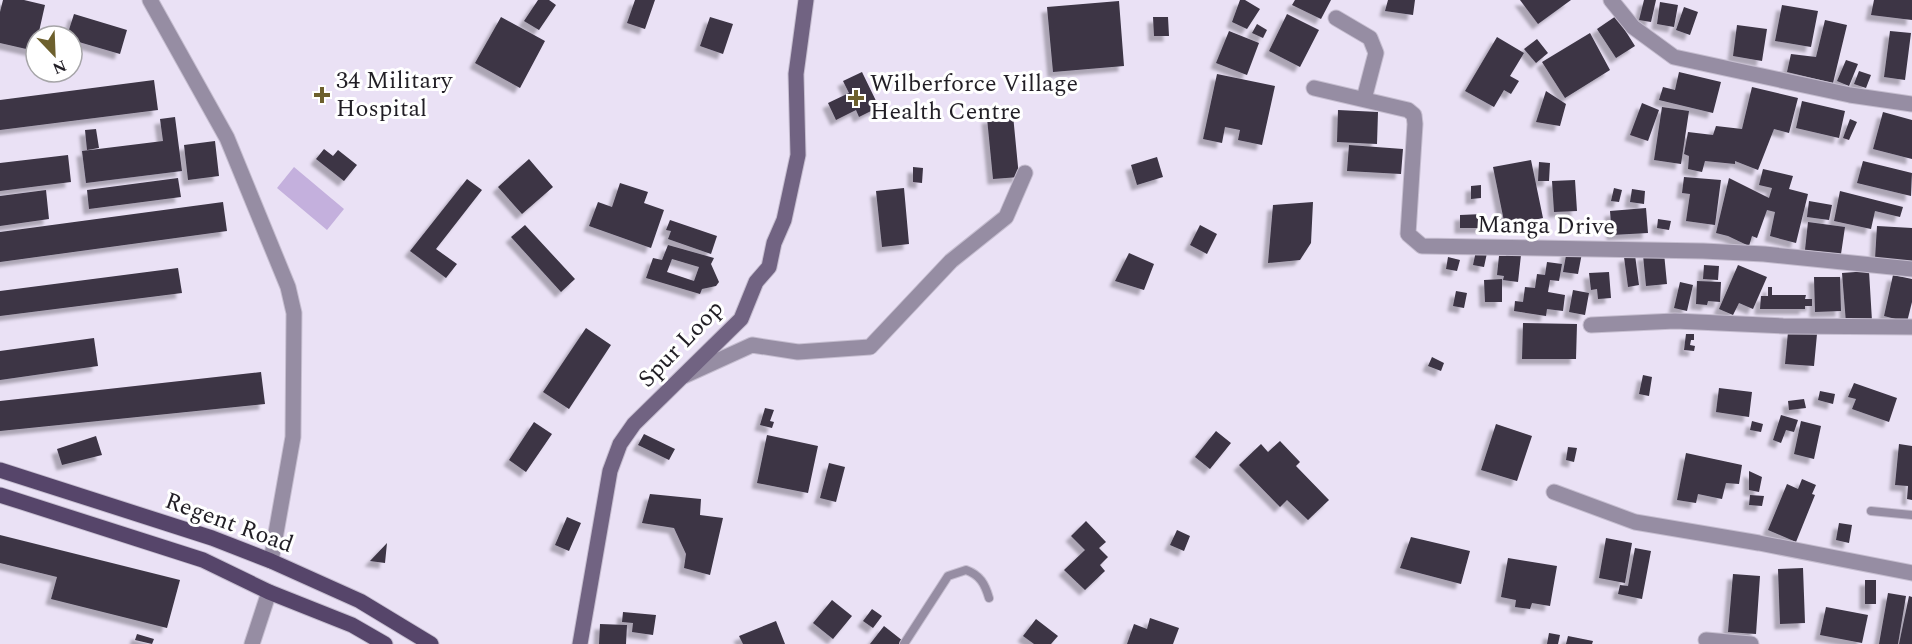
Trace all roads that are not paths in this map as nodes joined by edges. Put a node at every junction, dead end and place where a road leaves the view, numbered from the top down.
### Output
1 (150, 0) edge
2 (806, 0) edge
3 (1611, 0) edge
4 (1336, 18) dead end
5 (1314, 88) dead end
6 (1364, 99) junction
7 (1912, 104) edge
8 (1025, 173) dead end
9 (1912, 269) edge
10 (1591, 325) dead end
11 (1912, 327) edge
12 (684, 376) junction
13 (0, 470) edge
14 (1554, 492) dead end
15 (0, 495) edge
16 (1871, 511) dead end
17 (1912, 515) edge
18 (271, 561) junction
19 (1912, 573) edge
20 (269, 592) junction
21 (989, 598) dead end
22 (1706, 640) dead end
23 (252, 644) edge
24 (385, 644) edge
25 (431, 644) edge
26 (580, 644) edge
27 (904, 644) edge
28 (1751, 644) edge

1 - 18 street
2 - 12 street, Spur Loop
3 - 7 street
4 - 6 street
5 - 6 street, Manga Drive
6 - 9 street, Manga Drive
8 - 12 street
10 - 11 street
12 - 26 street, Spur Loop
13 - 18 main road, Regent Road
14 - 19 street
15 - 20 main road, Regent Road
16 - 17 lane
18 - 25 main road, Regent Road
20 - 23 street
20 - 24 main road, Regent Road
21 - 27 lane
22 - 28 street

